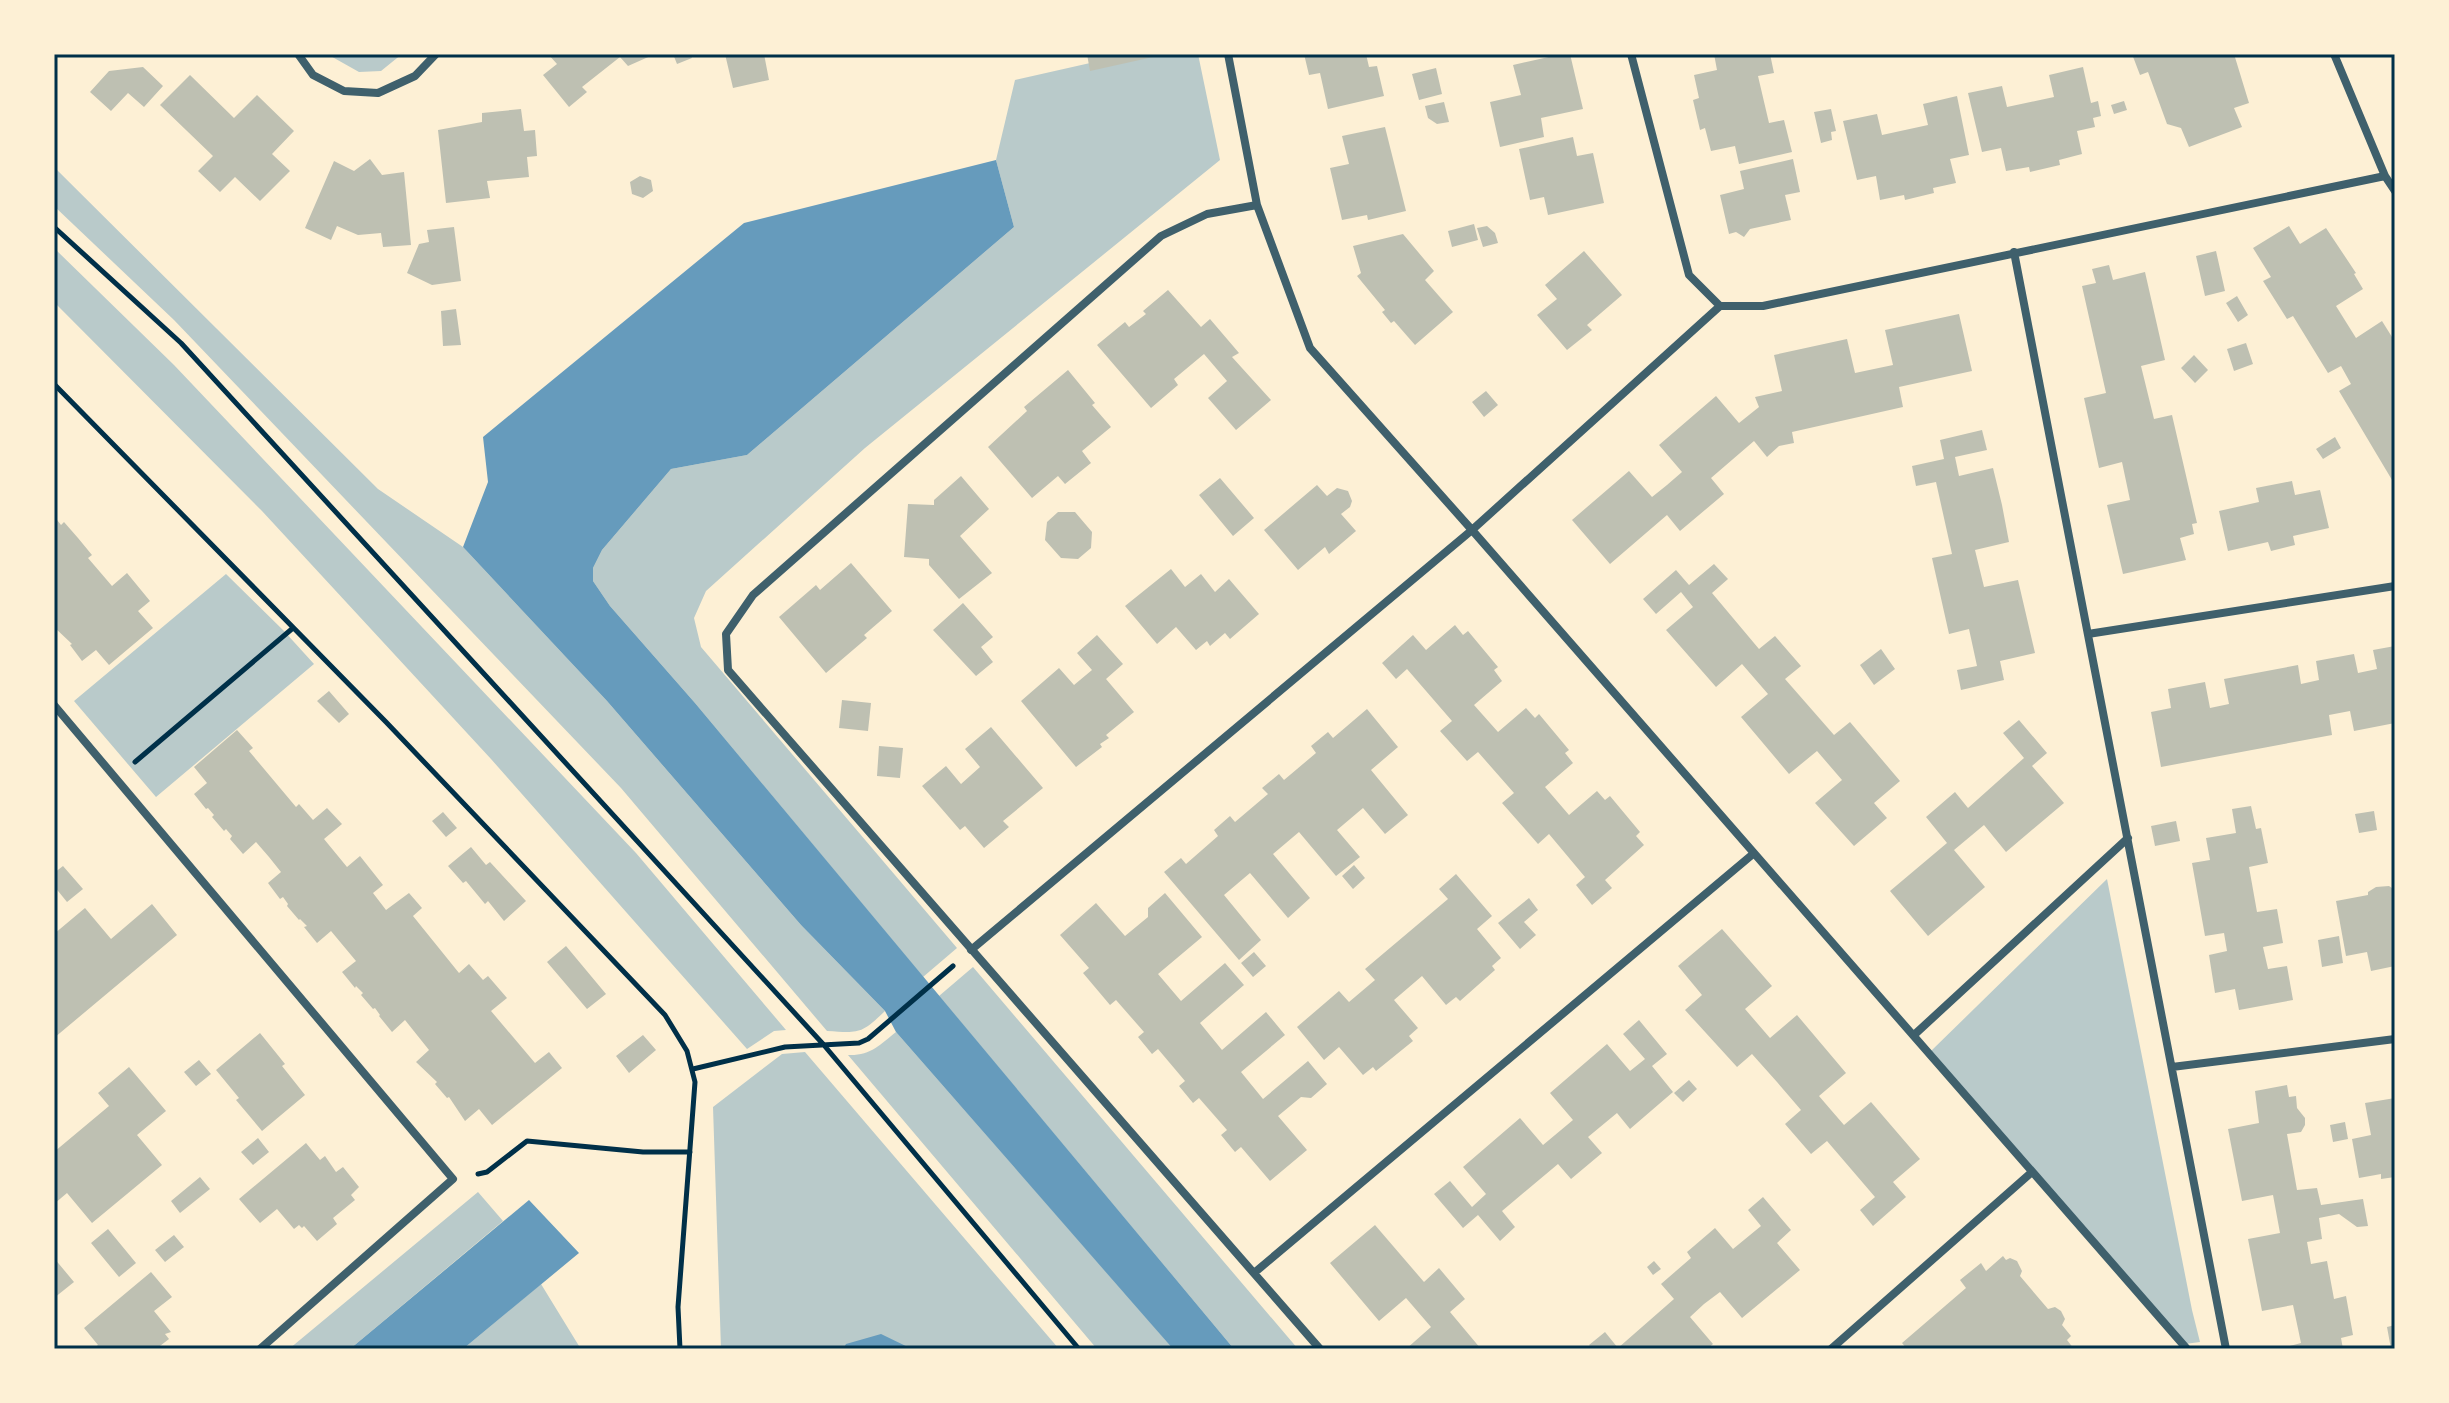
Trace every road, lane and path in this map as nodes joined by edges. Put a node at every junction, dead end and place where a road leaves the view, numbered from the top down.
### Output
1 (298, 54) edge
2 (436, 54) edge
3 (1228, 54) edge
4 (1631, 54) edge
5 (2334, 54) edge
6 (2385, 176) junction
7 (2395, 191) edge
8 (1257, 205) junction
9 (54, 227) edge
10 (2014, 252) junction
11 (1720, 306) junction
12 (54, 384) edge
13 (1472, 530) junction
14 (2395, 586) edge
15 (293, 628) junction
16 (2088, 634) junction
17 (54, 705) edge
18 (116, 778) junction
19 (2128, 838) junction
20 (1753, 854) junction
21 (971, 950) junction
22 (944, 974) dead end
23 (1914, 1035) junction
24 (2395, 1039) edge
25 (823, 1044) junction
26 (2172, 1067) junction
27 (693, 1069) junction
28 (690, 1152) junction
29 (2032, 1172) junction
30 (453, 1179) junction
31 (1254, 1273) junction
32 (260, 1349) edge
33 (680, 1349) edge
34 (1079, 1349) edge
35 (1320, 1349) edge
36 (1831, 1349) edge
37 (2187, 1349) edge
38 (2226, 1349) edge

1 - 2 street
3 - 8 street
4 - 11 street
5 - 6 street
6 - 7 street
6 - 10 street
8 - 13 street
8 - 21 street
9 - 25 path
10 - 11 street
10 - 16 street
11 - 13 street
12 - 15 path
13 - 20 street
13 - 21 street
14 - 16 street
15 - 18 path
15 - 27 path
16 - 19 street
17 - 18 street
18 - 30 street
19 - 23 street
19 - 26 street
20 - 23 street
20 - 31 street
21 - 31 street
22 - 25 path
23 - 29 street
24 - 26 street
25 - 27 path
25 - 34 path
26 - 38 street
27 - 28 path
28 - 30 path
28 - 33 path
29 - 36 street
29 - 37 street
30 - 32 street
31 - 35 street

